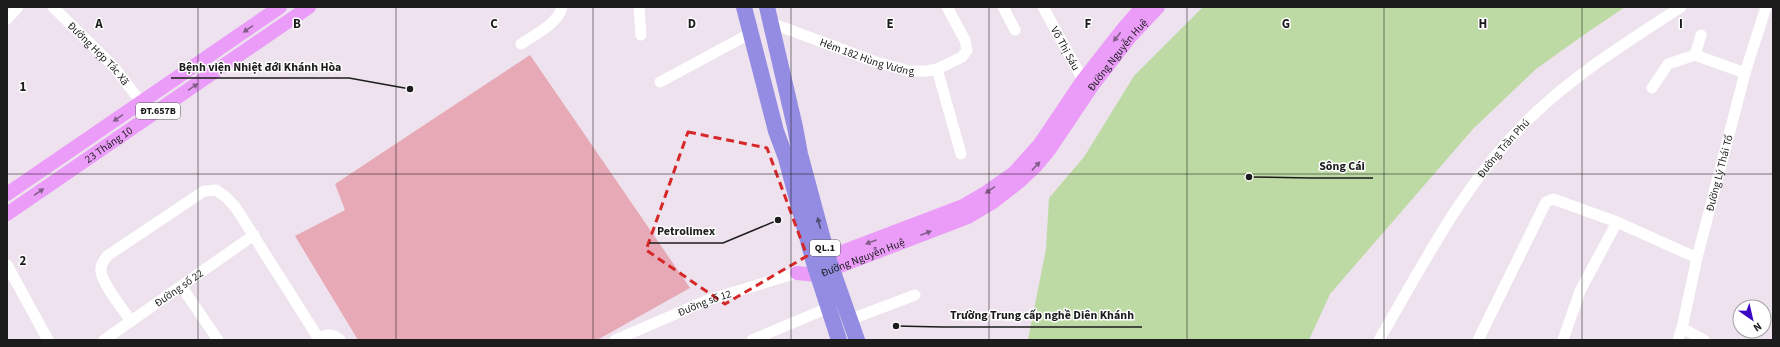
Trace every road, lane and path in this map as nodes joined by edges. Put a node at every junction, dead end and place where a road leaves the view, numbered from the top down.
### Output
1 (18, 7) edge
2 (53, 7) edge
3 (280, 7) edge
4 (309, 7) edge
5 (562, 7) edge
6 (639, 7) edge
7 (744, 7) edge
8 (756, 7) edge
9 (767, 7) edge
10 (947, 7) edge
11 (1003, 7) edge
12 (1043, 7) edge
13 (1142, 7) edge
14 (1158, 7) edge
15 (1681, 7) edge
16 (1766, 7) edge
17 (7, 19) edge
18 (771, 23) junction
19 (1015, 30) dead end
20 (751, 32) junction
21 (641, 35) dead end
22 (1701, 35) dead end
23 (521, 44) dead end
24 (1695, 55) junction
25 (937, 69) junction
26 (1745, 73) junction
27 (660, 82) dead end
28 (1087, 83) junction
29 (1652, 88) dead end
30 (141, 102) junction
31 (961, 154) dead end
32 (793, 156) junction
33 (7, 194) edge
34 (7, 214) edge
35 (1617, 222) junction
36 (254, 235) junction
37 (1697, 258) junction
38 (7, 265) edge
39 (823, 266) junction
40 (797, 273) joint
41 (181, 286) junction
42 (915, 295) dead end
43 (843, 302) junction
44 (827, 308) junction
45 (849, 320) junction
46 (131, 321) junction
47 (1682, 328) junction
48 (318, 339) edge
49 (48, 340) edge
50 (104, 340) edge
51 (218, 340) edge
52 (340, 340) edge
53 (615, 340) edge
54 (752, 340) edge
55 (839, 340) edge
56 (856, 340) edge
57 (1379, 340) edge
58 (1478, 340) edge
59 (1563, 340) edge
60 (1678, 340) edge
61 (1704, 340) edge

1 - 17 street
2 - 30 street, Đường Hợp Tác Xã
3 -> 30 main road, 23 Tháng 10 / ĐT.657B
34 -> 4 main road, 23 Tháng 10 / ĐT.657B
5 - 23 street
6 - 21 street
7 - 20 highway, QL.1
8 - 32 highway, QL.1
9 - 18 highway, QL.1
10 - 25 street, Hẻm 182 Hùng Vương
11 - 19 street
12 - 28 street, Võ Thị Sáu
13 -> 28 main road, Đường Nguyễn Huệ
14 - 28 main road, Đường Nguyễn Huệ
15 - 57 street, Đường Trần Phú
16 - 26 street, Đường Lý Thái Tổ
18 - 25 street, Hẻm 182 Hùng Vương
18 - 32 highway, QL.1
20 - 27 street
20 - 32 highway, QL.1
22 - 24 street
24 - 26 street
24 - 29 street
25 - 31 street
26 - 37 street, Đường Lý Thái Tổ
28 - 39 main road, Đường Nguyễn Huệ
30 -> 33 main road, 23 Tháng 10 / ĐT.657B
32 - 39 highway, QL.1
35 - 37 street
35 - 58 street
35 - 59 street
36 - 41 street, Đường số 22
36 - 46 street
36 - 48 street
37 - 47 street, Đường Lý Thái Tổ
38 - 49 street
39 - 40 main road, Đường Nguyễn Huệ
39 - 43 highway, QL.1
39 - 44 highway, QL.1
40 - 53 street, Đường số 12
41 - 46 street, Đường số 22
41 - 51 street
42 - 45 street
43 - 44 street
43 - 45 highway, QL.1
44 - 54 street
44 - 55 highway, QL.1
45 - 56 highway, QL.1
46 - 50 street, Đường số 22
47 - 60 street, Đường Lý Thái Tổ
47 - 61 street
48 - 52 street

